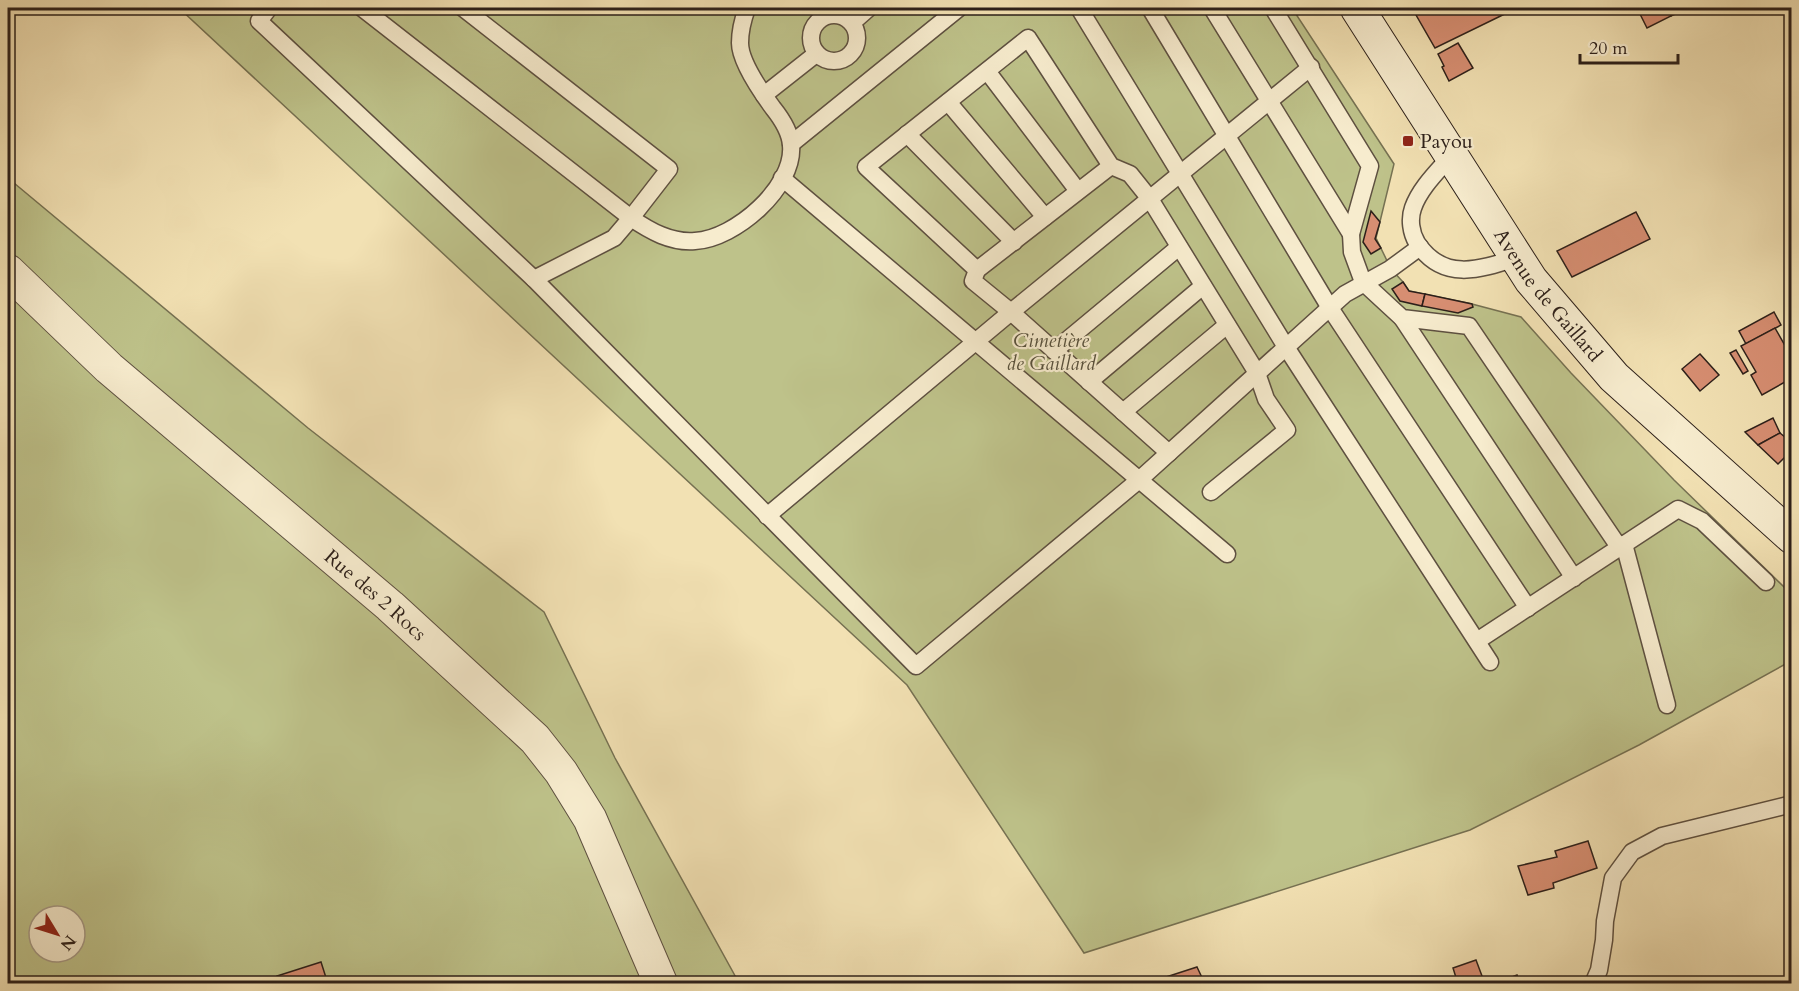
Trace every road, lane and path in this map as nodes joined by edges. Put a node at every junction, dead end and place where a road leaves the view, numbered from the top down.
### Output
1 (268, 8) edge
2 (362, 8) edge
3 (463, 8) edge
4 (747, 8) edge
5 (869, 8) edge
6 (959, 8) edge
7 (1079, 8) edge
8 (1150, 8) edge
9 (1212, 8) edge
10 (1274, 8) edge
11 (1357, 8) edge
12 (852, 23) junction
13 (816, 54) junction
14 (1311, 67) junction
15 (987, 71) junction
16 (764, 95) junction
17 (948, 102) junction
18 (1268, 102) junction
19 (907, 134) junction
20 (1227, 136) junction
21 (791, 144) junction
22 (1451, 156) junction
23 (1111, 166) junction
24 (1180, 175) junction
25 (782, 178) junction
26 (1078, 191) junction
27 (1150, 199) junction
28 (1045, 217) junction
29 (631, 218) junction
30 (1351, 234) junction
31 (1014, 242) junction
32 (1179, 247) junction
33 (1420, 247) junction
34 (1516, 258) junction
35 (977, 270) junction
36 (8, 271) edge
37 (534, 279) junction
38 (1363, 282) junction
39 (1203, 286) junction
40 (1330, 308) junction
41 (1011, 312) junction
42 (1402, 318) junction
43 (1227, 325) junction
44 (975, 341) junction
45 (1286, 347) junction
46 (1054, 351) junction
47 (1257, 373) junction
48 (1089, 382) junction
49 (1123, 412) junction
50 (1169, 453) junction
51 (1139, 480) junction
52 (1211, 492) dead end
53 (767, 516) junction
54 (1791, 537) edge
55 (1621, 546) junction
56 (1227, 554) dead end
57 (1574, 578) junction
58 (1766, 582) dead end
59 (1528, 608) junction
60 (1477, 641) junction
61 (1490, 662) dead end
62 (1667, 705) dead end
63 (1791, 804) edge
64 (661, 984) edge
65 (1593, 984) edge

1 - 37 lane
2 - 29 lane
3 - 29 lane
4 - 16 lane
5 - 12 lane
6 - 21 lane
7 - 24 lane
8 - 20 lane
9 - 18 lane
10 - 14 lane
11 - 22 street, Avenue de Gaillard
12 - 13 lane
12 - 13 lane
13 - 16 lane
14 - 18 lane
14 - 30 lane
15 - 17 lane
15 - 23 lane
15 - 26 lane
16 - 21 lane
17 - 19 lane
17 - 28 lane
18 - 20 lane
18 - 30 lane
19 - 31 lane
19 - 35 lane
20 - 24 lane
20 - 40 lane
21 - 25 lane
22 - 33 lane
22 - 34 street, Avenue de Gaillard
23 - 26 lane
23 - 27 lane
24 - 27 lane
24 - 45 lane
25 - 29 lane
25 - 44 lane
26 - 28 lane
27 - 32 lane
27 - 41 lane
28 - 31 lane
29 - 37 lane
30 - 38 lane
31 - 35 lane
32 - 39 lane
32 - 46 lane
33 - 34 lane
33 - 38 lane
34 - 54 street, Avenue de Gaillard
35 - 41 lane
36 - 64 street, Rue des 2 Rocs
37 - 53 lane
38 - 40 lane
38 - 42 lane
39 - 43 lane
39 - 48 lane
40 - 45 lane
40 - 59 lane
41 - 44 lane
41 - 46 lane
42 - 55 lane
42 - 57 lane
43 - 47 lane
43 - 49 lane
44 - 51 lane
44 - 53 lane
45 - 47 lane
45 - 60 lane
46 - 48 lane
47 - 50 lane
47 - 52 lane
48 - 49 lane
49 - 50 lane
50 - 51 lane
51 - 53 lane
51 - 56 lane
55 - 57 lane
55 - 58 lane
55 - 62 lane
57 - 59 lane
59 - 60 lane
60 - 61 lane
63 - 65 lane

